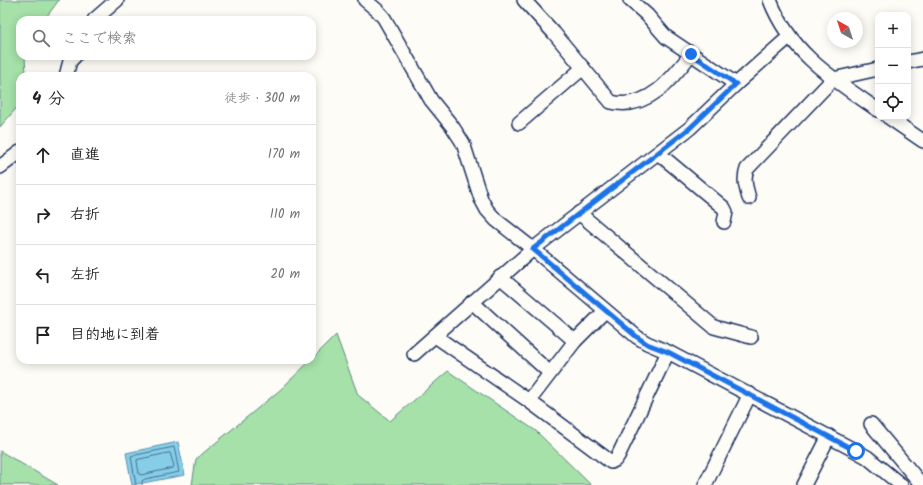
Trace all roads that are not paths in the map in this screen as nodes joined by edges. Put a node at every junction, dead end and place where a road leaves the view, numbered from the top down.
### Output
1 (116, 0) edge
2 (365, 0) edge
3 (524, 0) edge
4 (630, 0) edge
5 (770, 0) edge
6 (98, 16) edge
7 (789, 37) junction
8 (691, 54) junction
9 (923, 59) edge
10 (71, 60) edge
11 (911, 61) edge
12 (583, 68) junction
13 (875, 70) edge
14 (67, 72) edge
15 (833, 79) junction
16 (736, 84) junction
17 (875, 108) edge
18 (892, 120) edge
19 (519, 123) dead end
20 (923, 141) edge
21 (658, 153) junction
22 (16, 155) edge
23 (0, 167) edge
24 (749, 198) dead end
25 (578, 213) junction
26 (724, 222) dead end
27 (533, 249) junction
28 (500, 277) junction
29 (472, 302) junction
30 (605, 311) junction
31 (435, 336) junction
32 (750, 337) dead end
33 (576, 341) junction
34 (668, 352) junction
35 (414, 354) dead end
36 (550, 372) junction
37 (750, 394) junction
38 (529, 401) junction
39 (871, 424) dead end
40 (829, 436) junction
41 (705, 485) edge
42 (804, 485) edge
43 (901, 485) edge
44 (922, 485) edge

1 - 6 street
2 - 27 street
3 - 12 street
4 - 8 street
5 - 7 street
7 - 15 street
7 - 16 street
8 - 12 street
8 - 16 street
9 - 11 street
10 - 14 street
12 - 19 street
13 - 15 street
15 - 17 street
15 - 24 street
16 - 21 street
18 - 20 street
21 - 25 street
21 - 26 street
22 - 23 street
25 - 27 street
25 - 32 street
27 - 28 street
27 - 30 street
28 - 29 street
28 - 33 street
29 - 31 street
29 - 36 street
30 - 33 street
30 - 34 street
31 - 35 street
31 - 38 street
33 - 36 street
34 - 37 street
34 - 38 street
36 - 38 street
37 - 40 street
37 - 41 street
39 - 44 street
40 - 42 street
40 - 43 street

